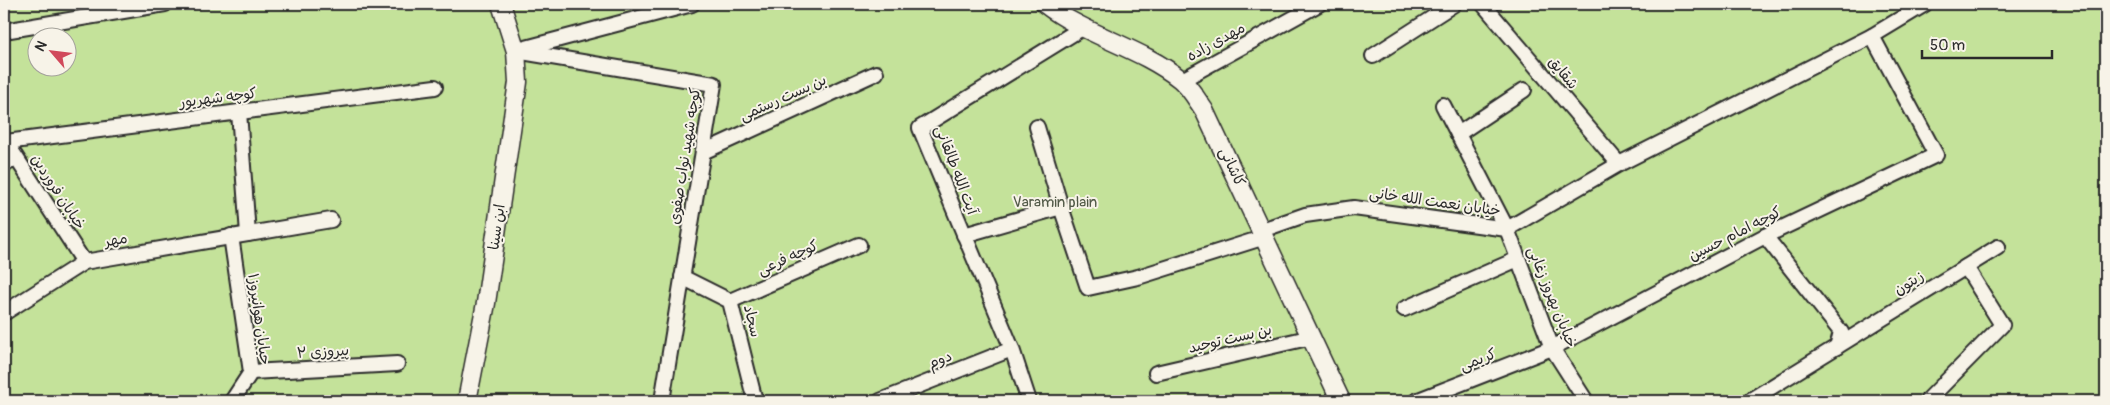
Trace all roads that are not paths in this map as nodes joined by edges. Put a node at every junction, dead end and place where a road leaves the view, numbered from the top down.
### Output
1 (165, 4) edge
2 (501, 4) edge
3 (692, 4) edge
4 (1045, 4) edge
5 (1320, 4) edge
6 (1454, 4) edge
7 (1483, 4) edge
8 (1925, 4) edge
9 (1082, 28) junction
10 (4, 31) edge
11 (1872, 36) junction
12 (516, 51) junction
13 (1373, 56) dead end
14 (876, 73) dead end
15 (1182, 80) junction
16 (435, 87) dead end
17 (1524, 90) dead end
18 (1443, 105) dead end
19 (239, 112) junction
20 (1037, 127) dead end
21 (1458, 134) junction
22 (5, 141) edge
23 (703, 152) junction
24 (16, 158) junction
25 (1619, 164) junction
26 (4, 165) edge
27 (1060, 207) junction
28 (331, 220) dead end
29 (1507, 229) junction
30 (248, 234) junction
31 (1263, 234) junction
32 (964, 235) junction
33 (231, 236) junction
34 (1765, 236) junction
35 (858, 245) dead end
36 (1998, 247) dead end
37 (1518, 259) junction
38 (84, 262) junction
39 (1966, 267) junction
40 (682, 277) junction
41 (730, 301) junction
42 (1404, 309) dead end
43 (4, 313) edge
44 (1312, 337) junction
45 (1837, 347) junction
46 (1552, 348) junction
47 (1012, 349) junction
48 (397, 364) dead end
49 (251, 372) junction
50 (1156, 373) dead end
51 (232, 401) edge
52 (467, 401) edge
53 (662, 401) edge
54 (755, 401) edge
55 (880, 401) edge
56 (1029, 401) edge
57 (1341, 401) edge
58 (1416, 401) edge
59 (1586, 401) edge
60 (1749, 401) edge
61 (1927, 401) edge

1 - 10 street
2 - 12 street, ابن سینا
3 - 12 street
4 - 9 street, کاشانی
5 - 15 street, مهدی زاده
6 - 13 street
7 - 25 street, شقایق
8 - 11 street, خیابان نعمت الله خانی
9 - 15 street, کاشانی
9 - 32 street, آیت الله طالقانی
11 - 25 street, خیابان نعمت الله خانی
11 - 34 street, کوچه امام حسین
12 - 23 street, کوچه شهید نواب صفوی
12 - 52 street, ابن سینا
14 - 23 street, بن بست رستمی
15 - 31 street, کاشانی
16 - 19 street, کوچه شهریور
17 - 21 street
18 - 21 street, خیابان بهروز زغابی
19 - 22 street, کوچه شهریور
19 - 30 street
20 - 27 street
21 - 29 street, خیابان بهروز زغابی
22 - 24 street, خیابان فروردین
23 - 40 street, کوچه شهید نواب صفوی
24 - 26 street
24 - 38 street, خیابان فروردین
25 - 29 street, خیابان نعمت الله خانی
27 - 31 street, خیابان نعمت الله خانی
27 - 32 street
28 - 30 street, مهر
29 - 31 street, خیابان نعمت الله خانی
29 - 37 street, خیابان بهروز زغابی
30 - 33 street, مهر
31 - 44 street, کاشانی
32 - 47 street, آیت الله طالقانی
33 - 38 street, مهر
33 - 49 street, حیابان هوانیروز۱
34 - 45 street
34 - 46 street, کوچه امام حسین
35 - 41 street, کوچه فرعی
36 - 39 street, زیتون
37 - 42 street
37 - 46 street, خیابان بهروز زغابی
38 - 43 street, مهر
39 - 45 street, زیتون
39 - 61 street
40 - 41 street, سجاد
40 - 53 street, کوچه شهید نواب صفوی
41 - 54 street, سجاد
44 - 50 street, بن بست توحید
44 - 57 street, کاشانی
45 - 60 street, زیتون
46 - 58 street, کریمی
46 - 59 street, خیابان بهروز زغابی
47 - 55 street, دوم
47 - 56 street, آیت الله طالقانی
48 - 49 street, پیروزی ۲
49 - 51 street, حیابان هوانیروز۱

